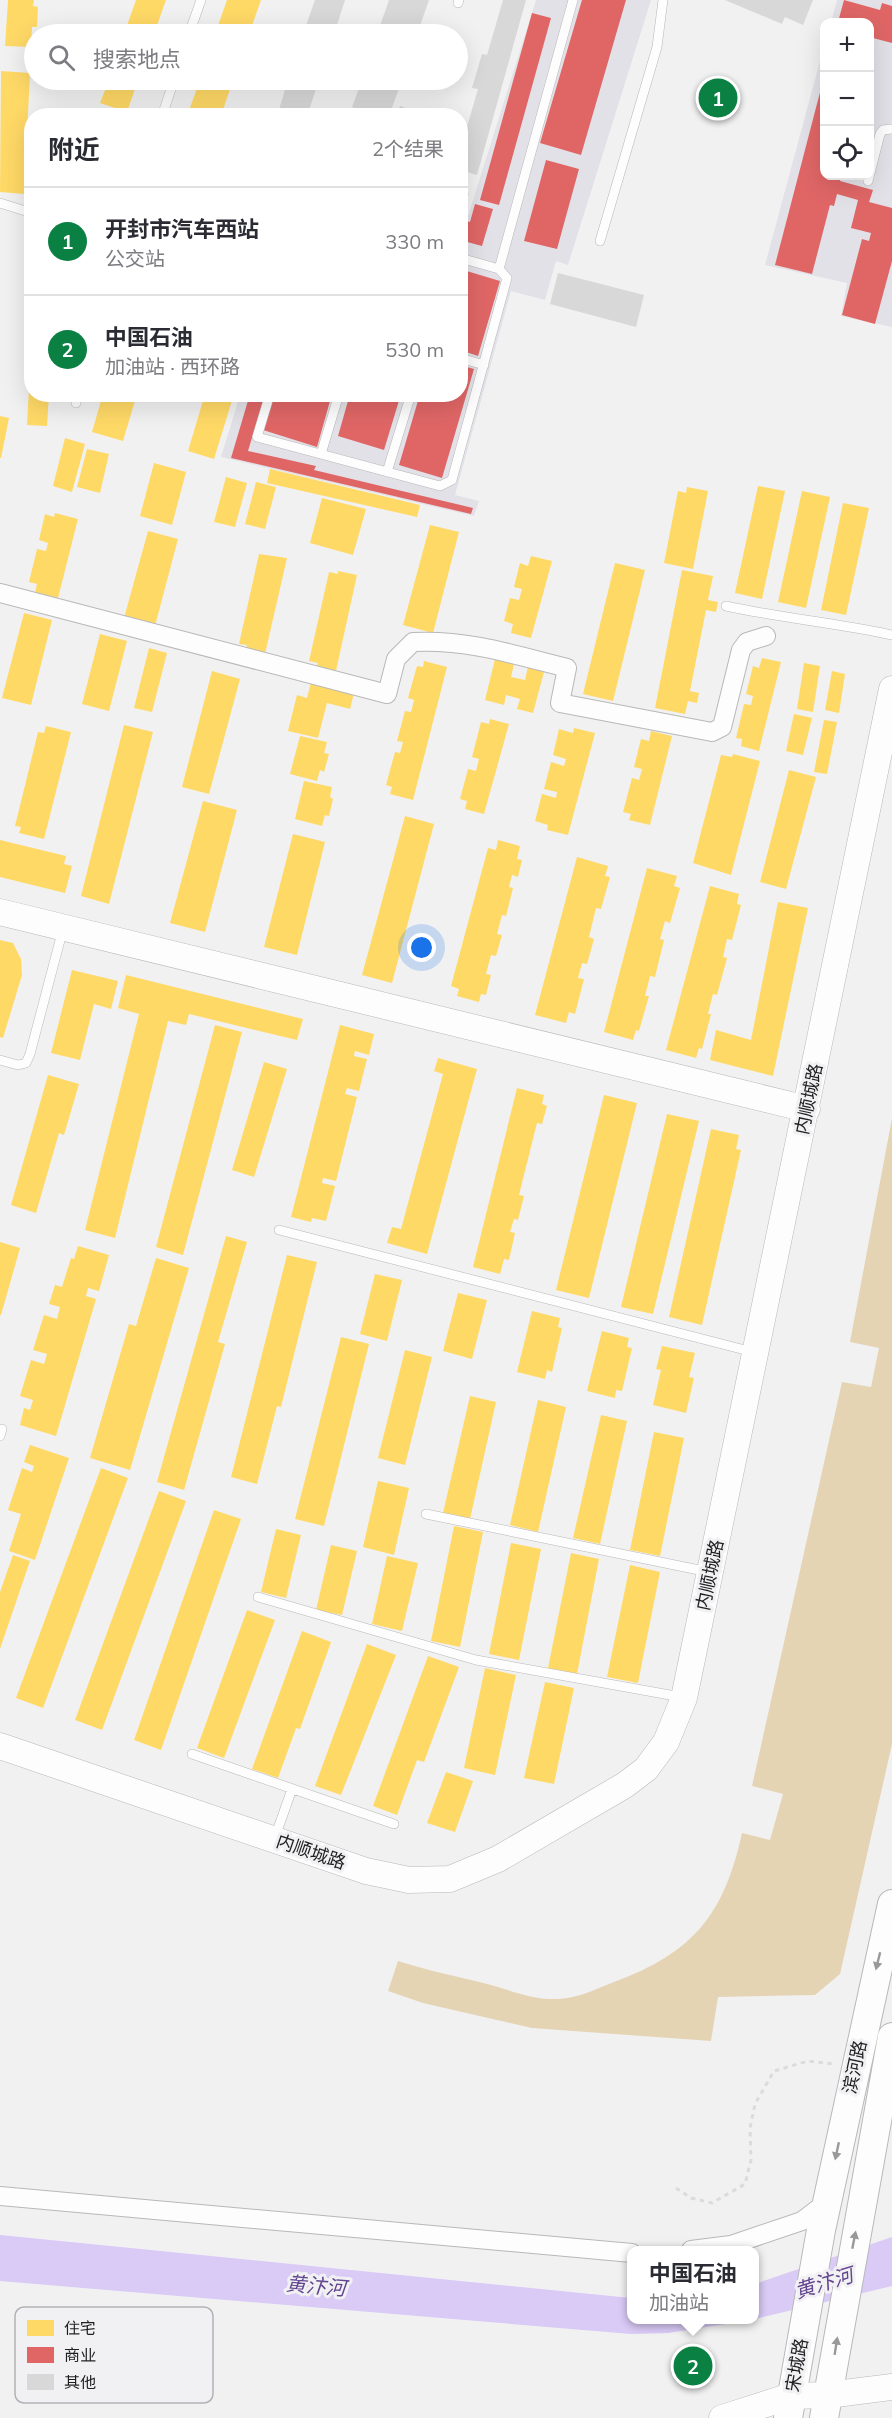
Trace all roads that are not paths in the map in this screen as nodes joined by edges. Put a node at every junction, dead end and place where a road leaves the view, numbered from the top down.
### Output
1 (201, 0) edge
2 (573, 0) edge
3 (663, 0) edge
4 (193, 24) edge
5 (171, 90) edge
6 (165, 108) edge
7 (892, 129) edge
8 (868, 181) dead end
9 (0, 203) edge
10 (24, 210) edge
11 (600, 241) dead end
12 (468, 260) edge
13 (499, 269) junction
14 (468, 360) edge
15 (484, 365) junction
16 (268, 402) edge
17 (337, 402) edge
18 (409, 402) edge
19 (321, 454) junction
20 (387, 472) junction
21 (0, 593) edge
22 (726, 606) dead end
23 (892, 635) edge
24 (766, 636) dead end
25 (892, 689) edge
26 (0, 912) edge
27 (64, 928) junction
28 (0, 1060) edge
29 (807, 1110) junction
30 (279, 1230) dead end
31 (757, 1353) junction
32 (426, 1514) dead end
33 (710, 1572) junction
34 (258, 1597) dead end
35 (684, 1698) junction
36 (0, 1746) edge
37 (192, 1754) dead end
38 (292, 1789) junction
39 (394, 1824) dead end
40 (274, 1839) junction
41 (892, 1904) edge
42 (892, 2037) edge
43 (0, 2196) edge
44 (827, 2202) junction
45 (821, 2230) joint
46 (723, 2246) edge
47 (627, 2253) edge
48 (841, 2315) joint
49 (892, 2386) edge
50 (826, 2406) edge
51 (790, 2411) edge
52 (722, 2418) edge

1 - 4 lane
2 - 13 lane
3 - 11 lane
5 - 6 lane
7 - 8 lane
9 - 10 lane
12 - 13 lane
13 - 15 lane
14 - 15 lane
15 - 20 lane
16 - 19 lane
17 - 19 lane
18 - 20 lane
19 - 20 lane
21 - 24 street
22 - 23 lane
25 - 29 street, 内顺城路
26 - 27 street
27 - 28 lane
27 - 29 street
29 - 31 street, 内顺城路
30 - 31 lane
31 - 33 street, 内顺城路
32 - 33 lane
33 - 35 street, 内顺城路
34 - 35 lane
35 - 40 street, 内顺城路
36 - 40 street, 内顺城路
37 - 38 lane
38 - 39 lane
38 - 40 lane
41 -> 44 main road, 滨河路
48 -> 42 main road, 滨河路
43 - 47 street
44 - 45 main road, 滨河路
44 - 46 street
45 - 51 main road, 宋城路
50 -> 48 main road, 宋城路
49 - 50 street
50 - 51 street
51 - 52 street

